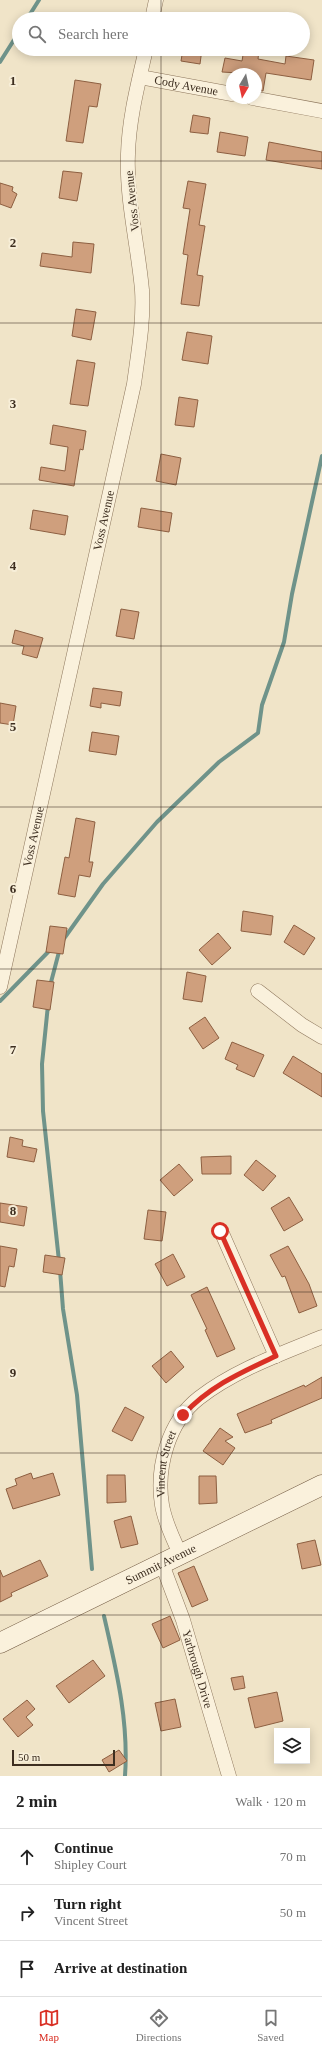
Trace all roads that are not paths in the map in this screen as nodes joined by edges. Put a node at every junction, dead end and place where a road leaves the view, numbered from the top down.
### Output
1 (156, 0) edge
2 (153, 12) edge
3 (144, 56) edge
4 (140, 77) junction
5 (226, 93) edge
6 (262, 100) edge
7 (322, 111) edge
8 (0, 988) edge
9 (258, 991) dead end
10 (322, 1037) edge
11 (220, 1231) dead end
12 (322, 1337) edge
13 (276, 1356) junction
14 (322, 1485) edge
15 (180, 1554) junction
16 (162, 1564) junction
17 (0, 1643) edge
18 (229, 1776) edge

1 - 2 street
3 - 4 street, Voss Avenue
4 - 5 street, Cody Avenue
4 - 8 street, Voss Avenue
6 - 7 street
9 - 10 street
11 - 13 street
12 - 13 street, Vincent Street
13 - 15 street, Vincent Street
14 - 15 main road, Summit Avenue
15 - 16 main road, Summit Avenue
16 - 17 main road, Summit Avenue
16 - 18 street, Yarbrough Drive

